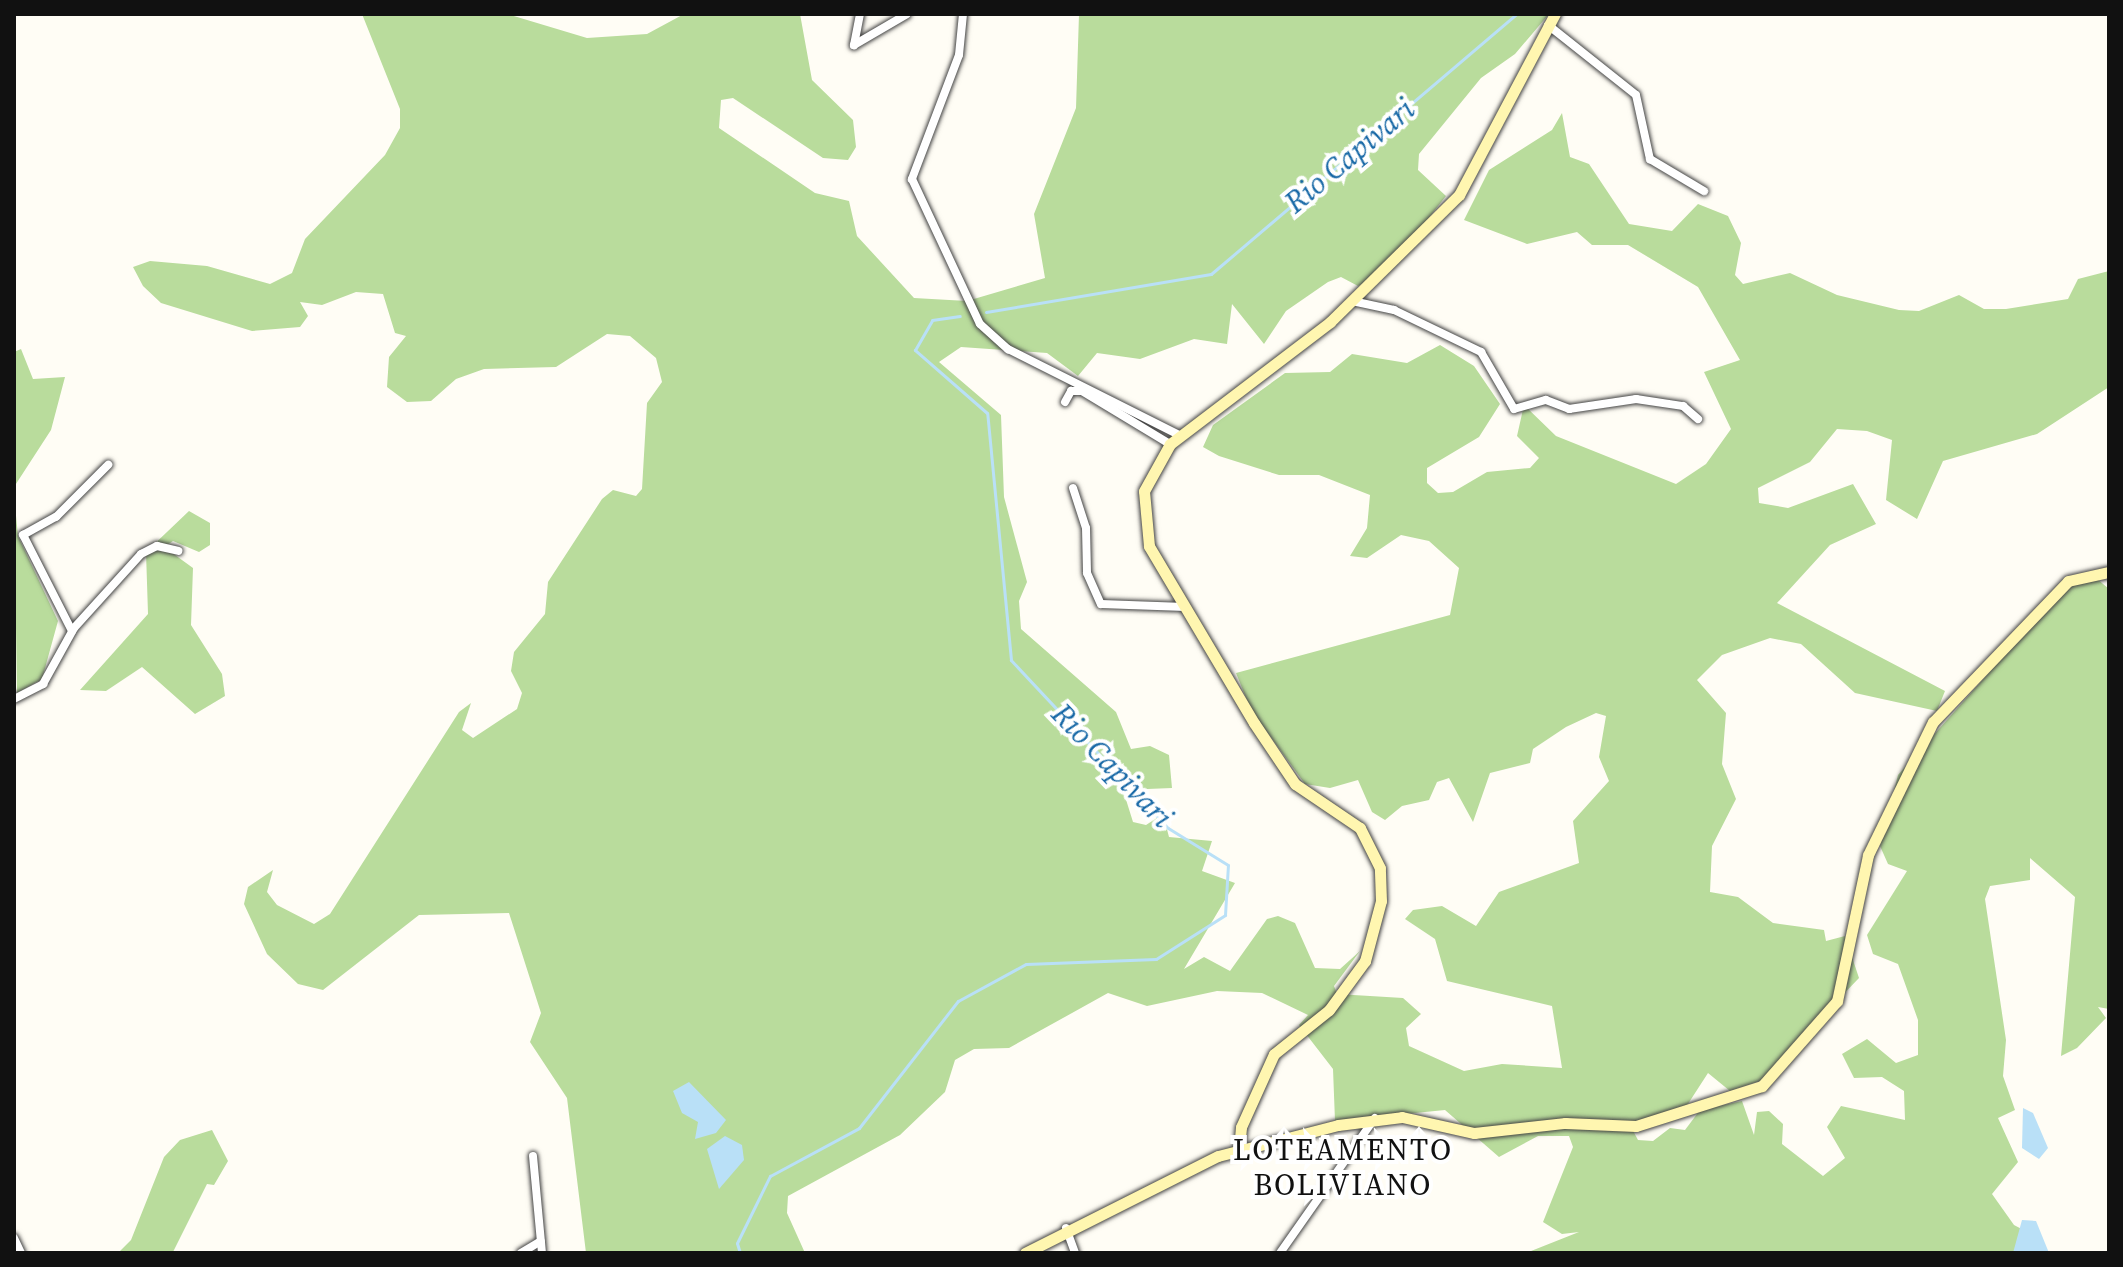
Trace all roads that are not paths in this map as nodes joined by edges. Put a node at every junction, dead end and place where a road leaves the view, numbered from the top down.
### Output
1 (860, 14) edge
2 (907, 14) edge
3 (963, 14) edge
4 (1555, 14) edge
5 (1548, 25) junction
6 (1704, 191) dead end
7 (1352, 301) junction
8 (1065, 402) dead end
9 (1698, 419) dead end
10 (1181, 436) junction
11 (1170, 444) junction
12 (108, 465) dead end
13 (1073, 488) dead end
14 (178, 551) dead end
15 (2109, 572) edge
16 (1185, 607) junction
17 (72, 631) junction
18 (14, 699) edge
19 (1375, 1117) junction
20 (1239, 1150) junction
21 (533, 1156) dead end
22 (1066, 1227) junction
23 (14, 1238) edge
24 (541, 1241) junction
25 (21, 1253) edge
26 (521, 1253) edge
27 (542, 1253) edge
28 (1025, 1253) edge
29 (1075, 1253) edge
30 (1280, 1253) edge

1 - 2 street
3 - 10 street
4 - 5 street
5 - 6 street
5 - 7 street
7 - 9 street
7 - 10 street
8 - 11 street
10 - 11 street
11 - 16 street
12 - 17 street
13 - 16 street
14 - 17 street
15 - 19 street
16 - 20 street
17 - 18 street
19 - 20 street
19 - 30 street
20 - 22 street
21 - 24 street
22 - 28 street
22 - 29 street
23 - 25 street
24 - 26 street
24 - 27 street

